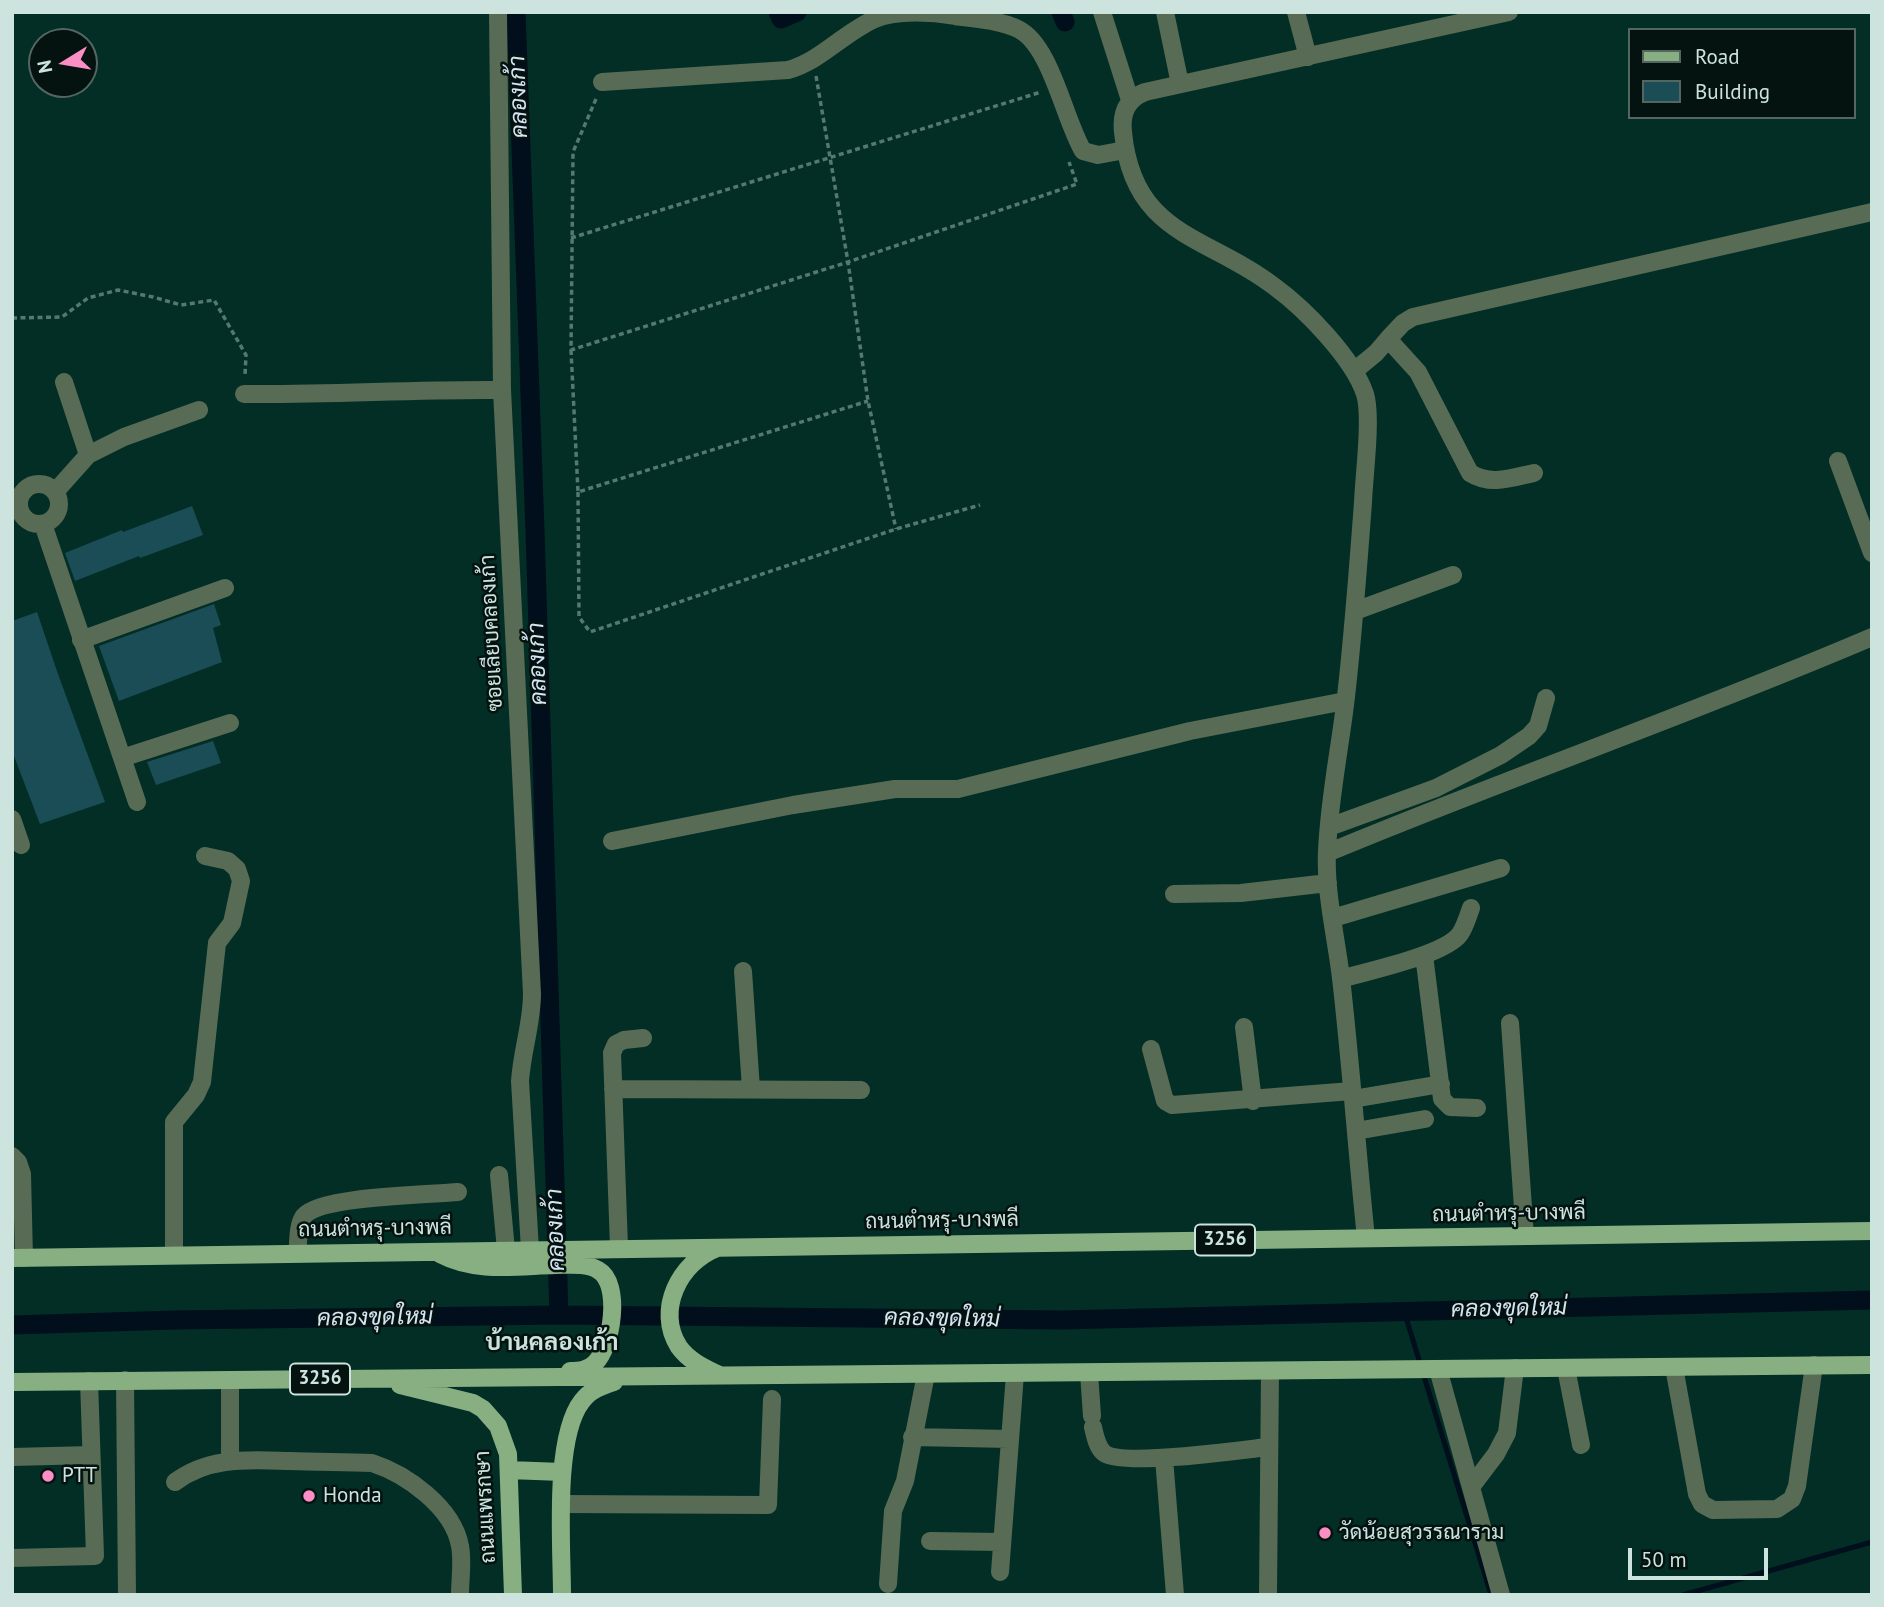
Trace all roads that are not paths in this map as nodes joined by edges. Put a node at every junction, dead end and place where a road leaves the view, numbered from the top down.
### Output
1 (498, 12) edge
2 (1102, 12) edge
3 (1165, 12) edge
4 (1296, 12) edge
5 (1509, 12) edge
6 (1308, 57) junction
7 (603, 82) road end
8 (1180, 84) junction
9 (1130, 100) junction
10 (1125, 150) junction
11 (1872, 212) edge
12 (1388, 339) junction
13 (1354, 370) junction
14 (64, 382) dead end
15 (502, 390) junction
16 (244, 394) road end
17 (199, 410) dead end
18 (88, 455) junction
19 (1838, 461) dead end
20 (1534, 473) dead end
21 (55, 492) junction
22 (17, 514) edge
23 (43, 524) junction
24 (1872, 553) edge
25 (1453, 575) dead end
26 (225, 588) dead end
27 (1355, 611) junction
28 (1872, 637) edge
29 (81, 640) junction
30 (1546, 698) dead end
31 (1345, 701) junction
32 (230, 723) dead end
33 (122, 758) junction
34 (137, 802) dead end
35 (12, 819) edge
36 (1329, 827) junction
37 (612, 841) dead end
38 (22, 845) dead end
39 (1327, 852) junction
40 (205, 856) dead end
41 (1501, 868) dead end
42 (1328, 883) junction
43 (1174, 894) dead end
44 (1471, 908) dead end
45 (1333, 918) junction
46 (1424, 955) junction
47 (743, 971) dead end
48 (1341, 979) junction
49 (1510, 1023) dead end
50 (1244, 1027) dead end
51 (643, 1038) dead end
52 (1151, 1049) dead end
53 (1441, 1084) junction
54 (613, 1089) junction
55 (751, 1089) junction
56 (861, 1090) dead end
57 (1352, 1095) junction
58 (1253, 1101) junction
59 (1477, 1108) dead end
60 (1425, 1119) dead end
61 (1356, 1131) junction
62 (12, 1156) edge
63 (499, 1175) dead end
64 (458, 1192) dead end
65 (1872, 1231) edge
66 (1525, 1236) junction
67 (1366, 1238) junction
68 (619, 1247) junction
69 (720, 1247) junction
70 (506, 1250) junction
71 (435, 1251) junction
72 (298, 1253) junction
73 (174, 1255) junction
74 (537, 1255) junction
75 (579, 1257) junction
76 (18, 1258) edge
77 (1814, 1365) junction
78 (1872, 1365) edge
79 (1674, 1367) junction
80 (1515, 1368) junction
81 (1566, 1368) junction
82 (1438, 1369) junction
83 (1270, 1371) junction
84 (1089, 1373) junction
85 (926, 1374) junction
86 (1015, 1374) junction
87 (723, 1377) junction
88 (376, 1378) junction
89 (628, 1378) junction
90 (329, 1379) junction
91 (125, 1380) junction
92 (230, 1380) junction
93 (89, 1381) junction
94 (12, 1382) edge
95 (772, 1399) dead end
96 (912, 1437) junction
97 (1010, 1439) junction
98 (1581, 1445) dead end
99 (1268, 1447) junction
100 (91, 1455) junction
101 (12, 1457) edge
102 (1164, 1458) junction
103 (230, 1460) junction
104 (509, 1470) junction
105 (562, 1472) junction
106 (175, 1482) dead end
107 (1471, 1487) junction
108 (562, 1504) junction
109 (930, 1541) dead end
110 (1002, 1542) junction
111 (127, 1553) junction
112 (95, 1556) junction
113 (12, 1558) edge
114 (1000, 1572) dead end
115 (888, 1584) dead end
116 (127, 1595) edge
117 (460, 1595) edge
118 (513, 1595) edge
119 (562, 1595) edge
120 (1174, 1595) edge
121 (1268, 1595) edge
122 (1501, 1595) edge

1 - 15 street, ซอยเลียบคลองเก้า
2 - 9 street
3 - 8 street
4 - 6 street
5 - 6 street
6 - 8 street
7 - 10 street
8 - 9 street
9 - 10 street
10 - 13 street
11 - 12 street
12 - 13 street
12 - 20 street
13 - 27 street
14 - 18 street
15 - 16 street
15 - 74 street, ซอยเลียบคลองเก้า
17 - 18 street
18 - 21 street
19 - 24 street
21 - 22 street
21 - 23 street
22 - 23 street
23 - 29 street
25 - 27 street
26 - 29 street
27 - 31 street
28 - 39 street
29 - 33 street
30 - 36 street
31 - 36 street
31 - 37 street
32 - 33 street
33 - 34 street
35 - 38 street
36 - 39 street
39 - 42 street
40 - 73 street
41 - 45 street
42 - 43 street
42 - 45 street
44 - 46 street
45 - 48 street
46 - 48 street
46 - 53 street
47 - 55 street
48 - 57 street
49 - 66 street
50 - 58 street
51 - 54 street
52 - 58 street
53 - 57 street
53 - 59 street
54 - 55 street
54 - 68 street
55 - 56 street
57 - 58 street
57 - 61 street
60 - 61 street
61 - 67 street
62 - 76 street
63 - 70 street
64 - 72 street
65 - 66 main road, ถนนตำหรุ-บางพลี / 3256
66 - 67 main road, ถนนตำหรุ-บางพลี / 3256
67 - 69 main road, ถนนตำหรุ-บางพลี / 3256
68 - 69 main road, ถนนตำหรุ-บางพลี / 3256
68 - 75 main road, ถนนตำหรุ-บางพลี / 3256
69 - 87 main road
70 - 71 main road, ถนนตำหรุ-บางพลี / 3256
70 - 74 main road, ถนนตำหรุ-บางพลี / 3256
71 - 72 main road, ถนนตำหรุ-บางพลี / 3256
71 - 74 main road
72 - 73 main road, ถนนตำหรุ-บางพลี / 3256
73 - 76 main road, ถนนตำหรุ-บางพลี / 3256
74 - 75 main road, ถนนตำหรุ-บางพลี / 3256
75 - 90 main road
77 - 78 main road, 3256
77 - 79 main road, 3256
77 - 79 street
79 - 81 main road, 3256
80 - 81 main road, 3256
80 - 82 main road, 3256
80 - 107 street
81 - 98 street
82 - 83 main road, 3256
82 - 107 street
83 - 84 main road, 3256
83 - 99 street
84 - 86 main road, 3256
84 - 102 street
85 - 86 main road, 3256
85 - 87 main road, 3256
85 - 96 street
86 - 97 street
87 - 89 main road, 3256
88 - 89 main road, 3256
88 - 90 main road, 3256
88 - 104 main road, ถนนแพรกษา
89 - 105 main road
90 - 92 main road, 3256
91 - 92 main road, 3256
91 - 93 main road, 3256
91 - 111 street
92 - 103 street
93 - 94 main road, 3256
93 - 100 street
95 - 108 street
96 - 97 street
96 - 115 street
97 - 110 street
99 - 102 street
99 - 121 street
100 - 101 street
100 - 112 street
102 - 120 street
103 - 106 street
103 - 117 street
104 - 105 main road
104 - 118 main road, ถนนแพรกษา
105 - 108 main road
107 - 122 street
108 - 119 main road
109 - 110 street
110 - 114 street
111 - 112 street
111 - 116 street
112 - 113 street

